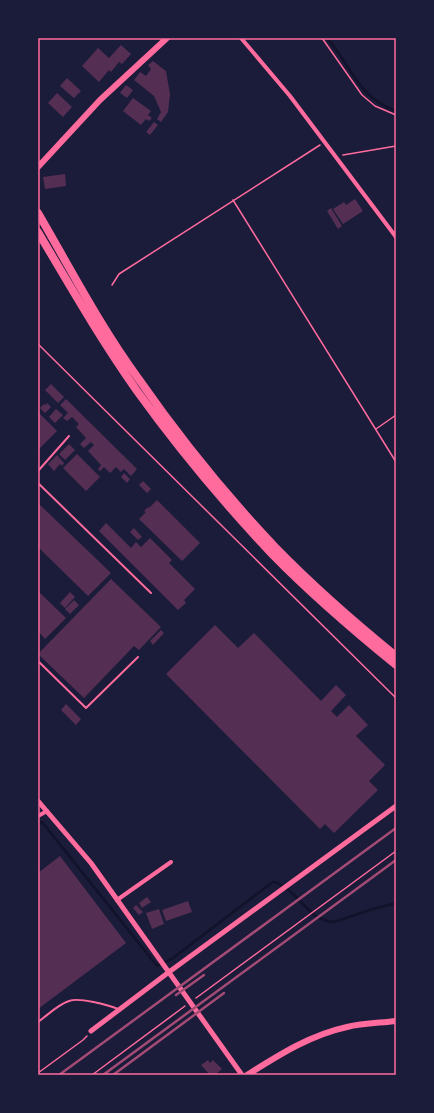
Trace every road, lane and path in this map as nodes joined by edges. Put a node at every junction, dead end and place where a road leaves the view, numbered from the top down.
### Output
1 (167, 38) edge
2 (241, 38) edge
3 (322, 38) edge
4 (396, 115) edge
5 (325, 142) junction
6 (396, 146) edge
7 (336, 156) junction
8 (38, 167) edge
9 (233, 200) junction
10 (38, 213) edge
11 (38, 232) edge
12 (396, 237) edge
13 (112, 285) dead end
14 (38, 344) edge
15 (396, 415) edge
16 (376, 429) junction
17 (69, 436) dead end
18 (396, 462) edge
19 (38, 471) edge
20 (38, 483) edge
21 (151, 593) dead end
22 (396, 656) edge
23 (138, 657) dead end
24 (38, 661) edge
25 (396, 666) edge
26 (396, 698) edge
27 (38, 801) edge
28 (396, 806) edge
29 (47, 811) junction
30 (38, 816) edge
31 (396, 851) edge
32 (171, 862) dead end
33 (117, 900) junction
34 (169, 972) junction
35 (194, 1000) dead end
36 (187, 1005) dead end
37 (119, 1010) junction
38 (396, 1021) edge
39 (38, 1022) edge
40 (90, 1032) joint
41 (38, 1073) edge
42 (92, 1075) edge
43 (242, 1075) edge
44 (247, 1075) edge

1 - 8 main road
2 - 5 street
3 - 4 path
5 - 7 street
5 - 9 path
6 - 7 path
7 - 12 street
9 - 13 path
9 - 16 path
10 - 22 highway
11 - 25 highway
14 - 26 path
15 - 16 path
16 - 18 path
17 - 19 lane
20 - 21 lane
23 - 24 lane
27 - 29 street
28 - 34 street
29 - 30 street
29 - 33 street
31 - 35 path
32 - 33 street
33 - 34 street
34 - 37 street
34 - 43 street
36 - 42 path
37 - 39 lane
37 - 40 street
38 - 44 main road
40 - 41 path

